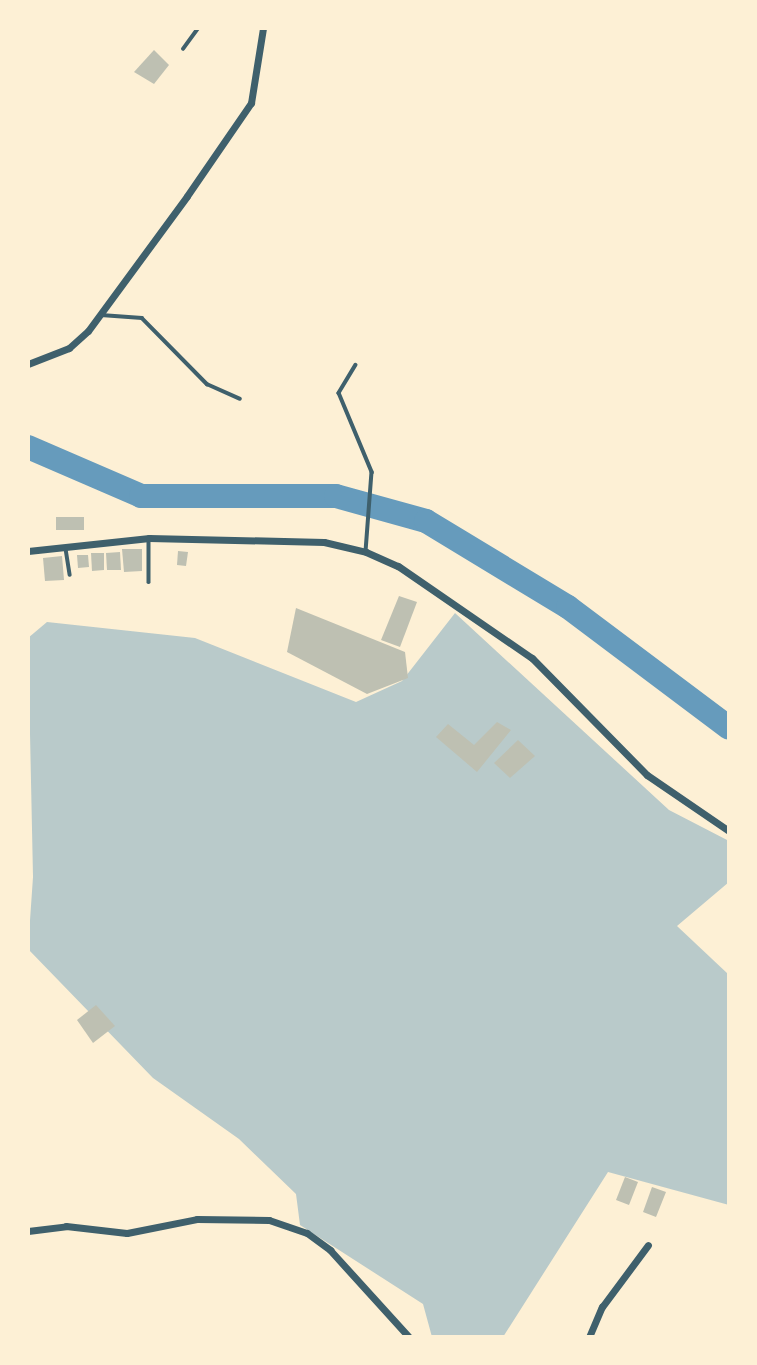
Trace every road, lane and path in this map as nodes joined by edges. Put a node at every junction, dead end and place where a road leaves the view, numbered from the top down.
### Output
1 (198, 28) edge
2 (263, 28) edge
3 (183, 49) dead end
4 (99, 315) junction
5 (28, 364) edge
6 (356, 365) dead end
7 (240, 399) dead end
8 (149, 538) junction
9 (66, 547) junction
10 (28, 551) edge
11 (366, 552) junction
12 (70, 575) dead end
13 (149, 582) dead end
14 (729, 831) edge
15 (28, 1231) edge
16 (648, 1245) dead end
17 (409, 1337) edge
18 (589, 1337) edge

1 - 3 lane
2 - 4 street
4 - 5 street
4 - 7 lane
6 - 11 lane
8 - 9 street
8 - 11 street
8 - 13 lane
9 - 10 street
9 - 12 lane
11 - 14 street
15 - 17 street
16 - 18 street

